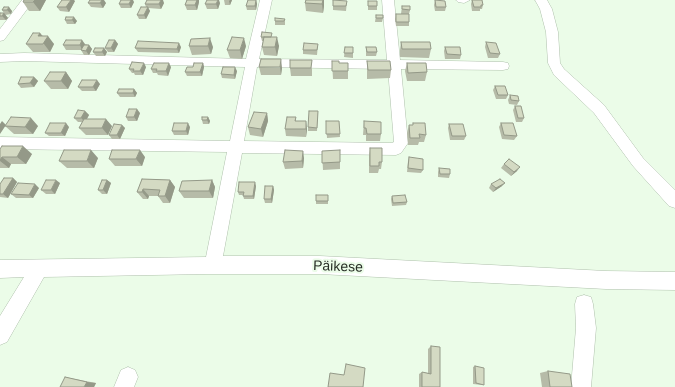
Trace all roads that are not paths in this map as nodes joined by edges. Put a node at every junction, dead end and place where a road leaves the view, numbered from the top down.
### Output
1 (28, 0) edge
2 (266, 0) edge
3 (388, 0) edge
4 (541, 0) edge
5 (0, 37) edge
6 (0, 58) edge
7 (252, 63) junction
8 (393, 64) junction
9 (502, 66) dead end
10 (0, 143) edge
11 (236, 146) junction
12 (675, 201) edge
13 (213, 265) junction
14 (39, 268) junction
15 (0, 269) edge
16 (675, 281) edge
17 (584, 304) dead end
18 (0, 335) edge
19 (581, 387) edge

1 - 5 street
2 - 7 street
3 - 8 street
4 - 12 street
6 - 7 street
7 - 8 street
7 - 11 street
8 - 9 street
8 - 11 street
10 - 11 street
11 - 13 street
13 - 14 street, Päikese
13 - 16 street, Päikese
14 - 15 street, Päikese
14 - 18 street
17 - 19 street

